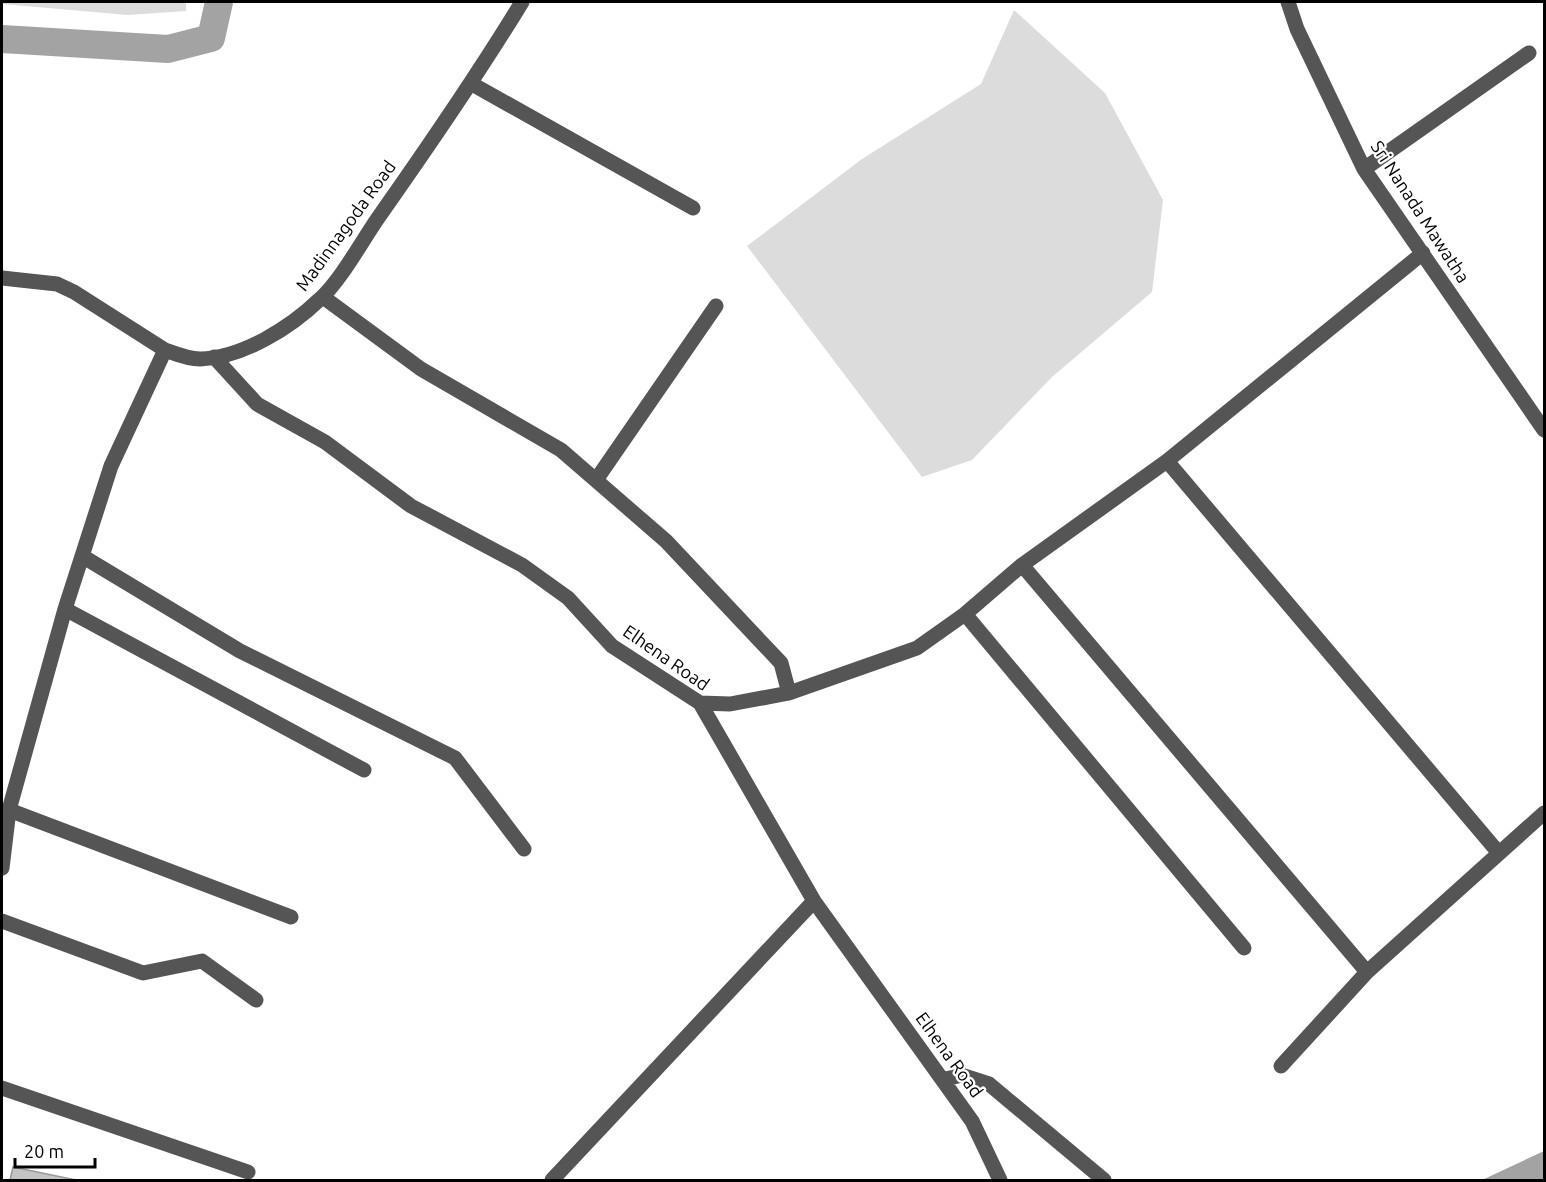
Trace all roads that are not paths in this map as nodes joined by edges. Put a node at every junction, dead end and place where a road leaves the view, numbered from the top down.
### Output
1 (522, 2) edge
2 (1288, 2) edge
3 (1529, 53) dead end
4 (472, 84) junction
5 (1364, 169) junction
6 (693, 208) dead end
7 (1423, 253) junction
8 (2, 278) edge
9 (323, 297) junction
10 (716, 306) dead end
11 (165, 350) junction
12 (214, 357) junction
13 (1545, 430) edge
14 (1167, 460) junction
15 (596, 480) junction
16 (82, 556) junction
17 (1022, 566) junction
18 (65, 609) junction
19 (964, 614) junction
20 (789, 693) junction
21 (700, 703) junction
22 (364, 770) dead end
23 (9, 810) junction
24 (1545, 813) edge
25 (524, 849) dead end
26 (1498, 852) junction
27 (2, 868) edge
28 (814, 902) junction
29 (291, 917) dead end
30 (2, 921) edge
31 (1244, 948) dead end
32 (1367, 972) junction
33 (256, 1000) dead end
34 (1281, 1066) dead end
35 (943, 1080) junction
36 (2, 1088) edge
37 (248, 1172) dead end
38 (552, 1180) edge
39 (1000, 1180) edge
40 (1104, 1180) edge

1 - 4 street, Madinnagoda Road
2 - 5 street, Sri Nanada Mawatha
3 - 5 street
4 - 6 street
4 - 9 street, Madinnagoda Road
5 - 7 street, Sri Nanada Mawatha
7 - 13 street, Sri Nanada Mawatha
7 - 14 street
8 - 11 street, Madinnagoda Road
9 - 12 street, Madinnagoda Road
9 - 15 street
10 - 15 street
11 - 12 street, Madinnagoda Road
11 - 16 street
12 - 21 street, Elhena Road
14 - 17 street
14 - 26 street
15 - 20 street
16 - 18 street
16 - 25 street
17 - 19 street
17 - 32 street
18 - 22 street
18 - 23 street
19 - 20 street
19 - 31 street
20 - 21 street
21 - 28 street, Elhena Road
23 - 27 street
23 - 29 street
24 - 26 street
26 - 32 street
28 - 35 street, Elhena Road
28 - 38 street
30 - 33 street
32 - 34 street
35 - 39 street, Elhena Road
35 - 40 street
36 - 37 street

